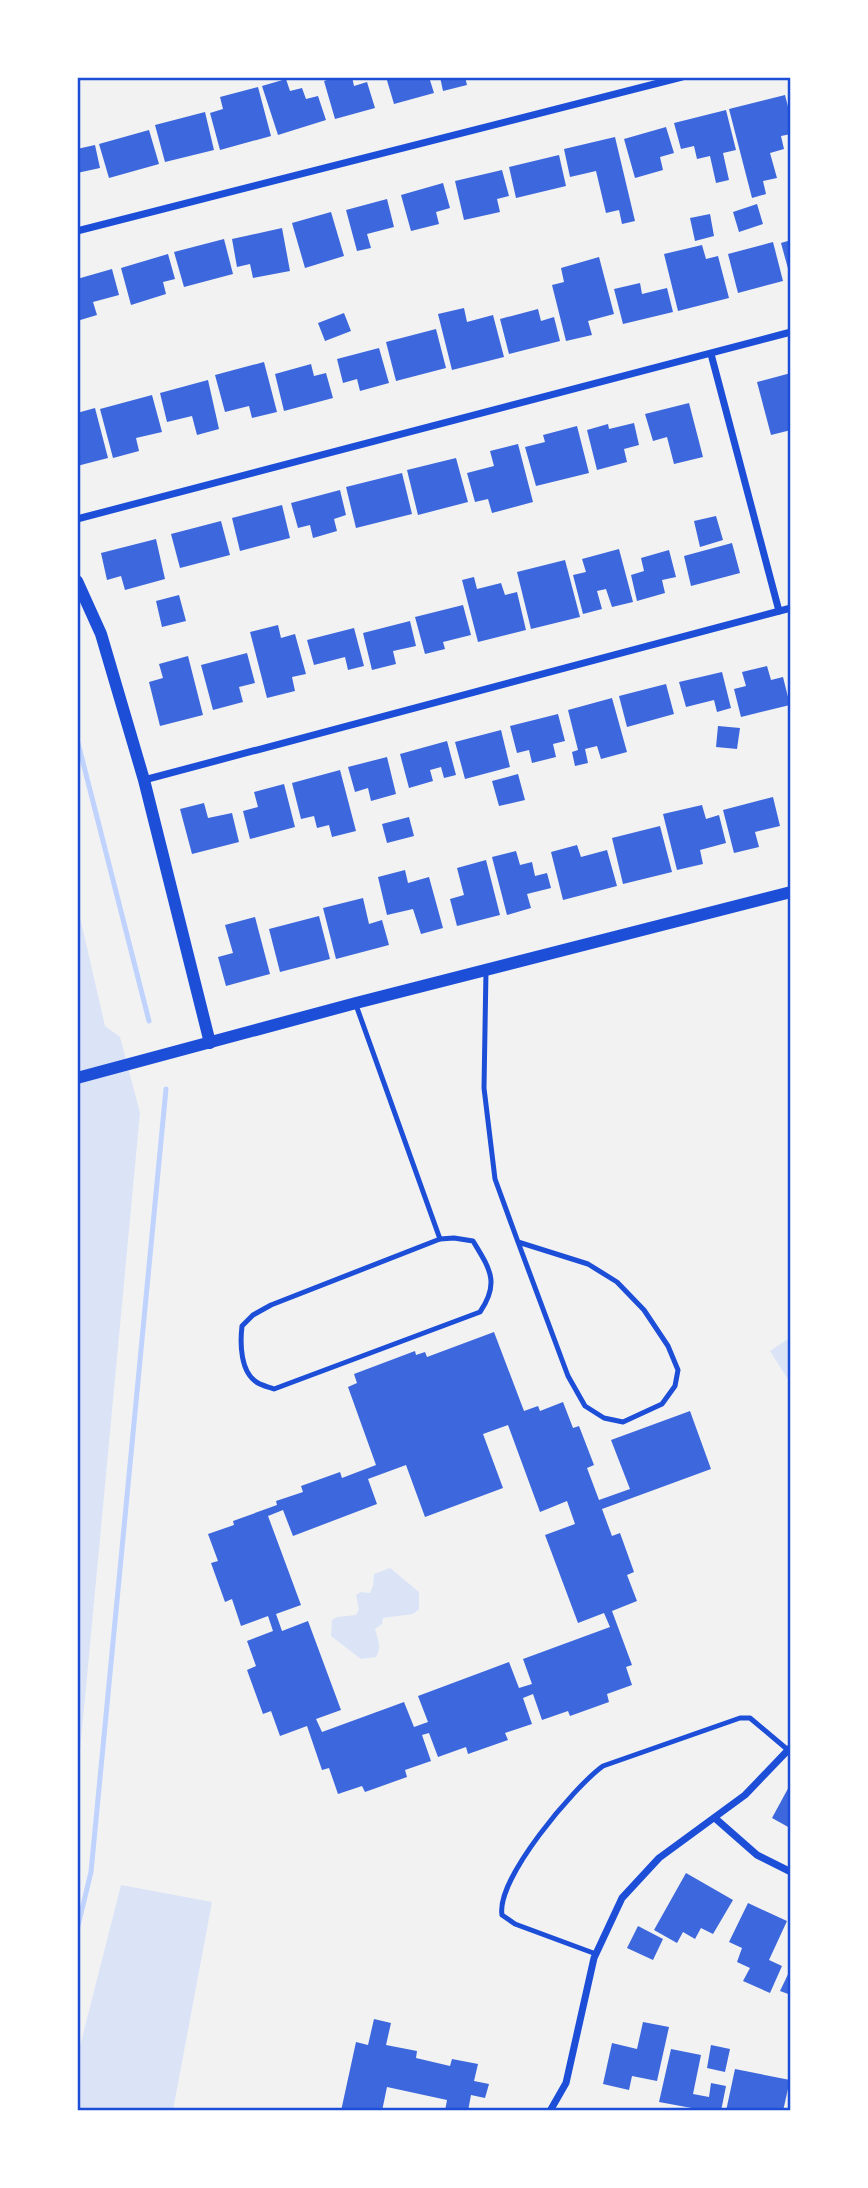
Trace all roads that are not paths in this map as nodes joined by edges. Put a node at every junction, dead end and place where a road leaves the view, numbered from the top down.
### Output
1 (682, 77) edge
2 (77, 231) edge
3 (791, 332) edge
4 (711, 354) junction
5 (77, 519) edge
6 (77, 581) edge
7 (791, 608) edge
8 (779, 611) junction
9 (144, 780) junction
10 (791, 892) edge
11 (486, 970) junction
12 (356, 1003) junction
13 (210, 1043) junction
14 (77, 1078) edge
15 (440, 1239) junction
16 (518, 1242) junction
17 (790, 1749) edge
18 (716, 1819) junction
19 (791, 1872) edge
20 (596, 1954) junction
21 (550, 2111) edge

1 - 2 street
3 - 4 street
4 - 5 street
4 - 8 street
6 - 9 street
7 - 8 street
8 - 9 street
9 - 13 street
10 - 11 street
11 - 12 street
11 - 16 lane
12 - 13 street
12 - 15 lane
13 - 14 street
15 - 15 lane
16 - 16 lane
17 - 18 street
17 - 20 lane
18 - 19 street
18 - 20 street
20 - 21 street

